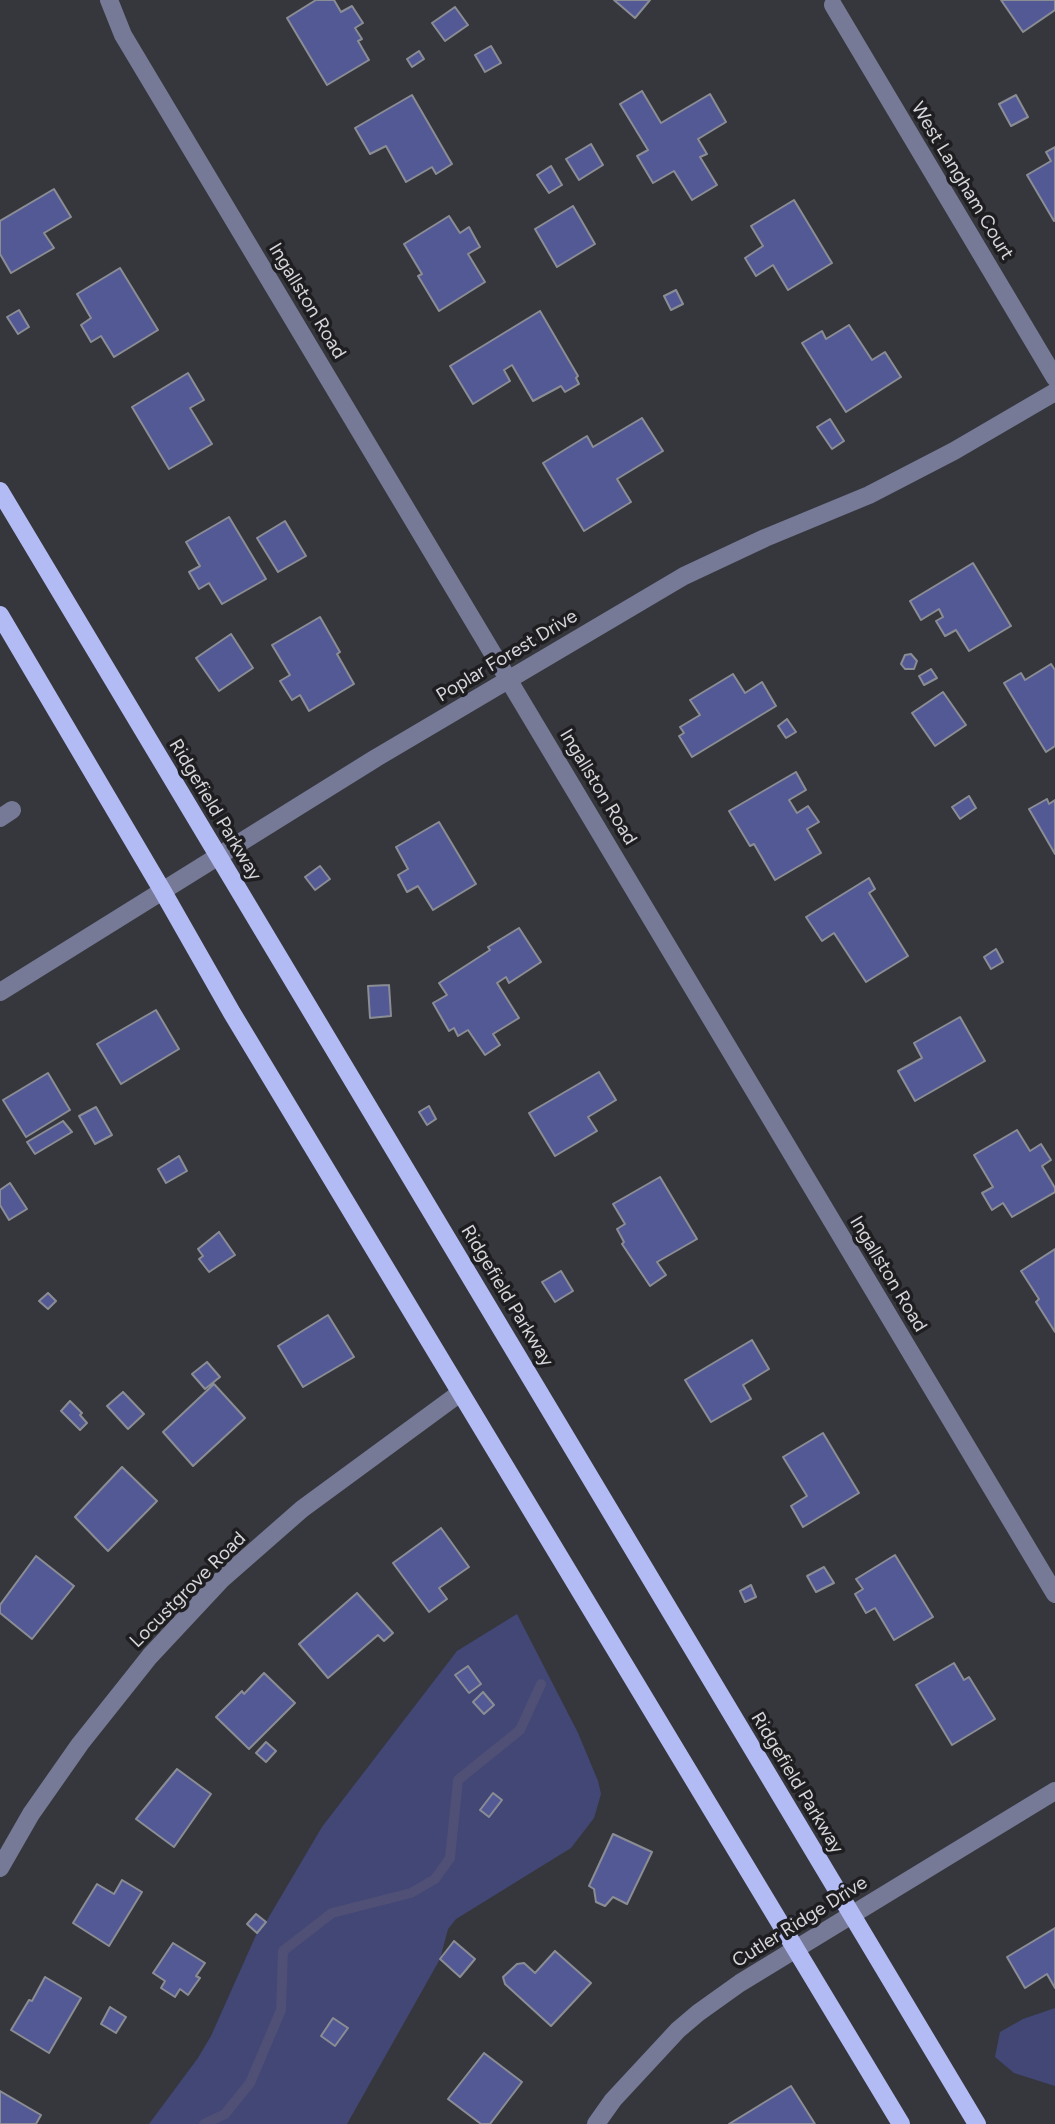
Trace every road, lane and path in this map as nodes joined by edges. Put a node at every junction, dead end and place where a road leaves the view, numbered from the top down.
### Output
1 (109, 0) edge
2 (833, 5) dead end
3 (1055, 378) edge
4 (1055, 392) edge
5 (0, 491) edge
6 (0, 615) edge
7 (509, 680) junction
8 (219, 856) junction
9 (162, 890) junction
10 (0, 992) edge
11 (460, 1393) junction
12 (1055, 1594) edge
13 (1055, 1790) edge
14 (0, 1868) edge
15 (851, 1915) junction
16 (797, 1950) junction
17 (596, 2124) edge
18 (901, 2124) edge
19 (977, 2124) edge

1 - 7 street, Ingallston Road
2 - 3 street, West Langham Court
4 - 7 street, Poplar Forest Drive
5 - 8 main road, Ridgefield Parkway
6 - 9 main road
7 - 8 street, Poplar Forest Drive
7 - 12 street, Ingallston Road
8 - 9 street, Poplar Forest Drive
8 - 15 main road, Ridgefield Parkway
9 - 10 street, Poplar Forest Drive
9 - 11 main road
11 - 14 street, Locustgrove Road
11 - 16 main road
13 - 15 street, Cutler Ridge Drive
15 - 16 street, Cutler Ridge Drive
15 - 19 main road, Ridgefield Parkway
16 - 17 street, Cutler Ridge Drive
16 - 18 main road

